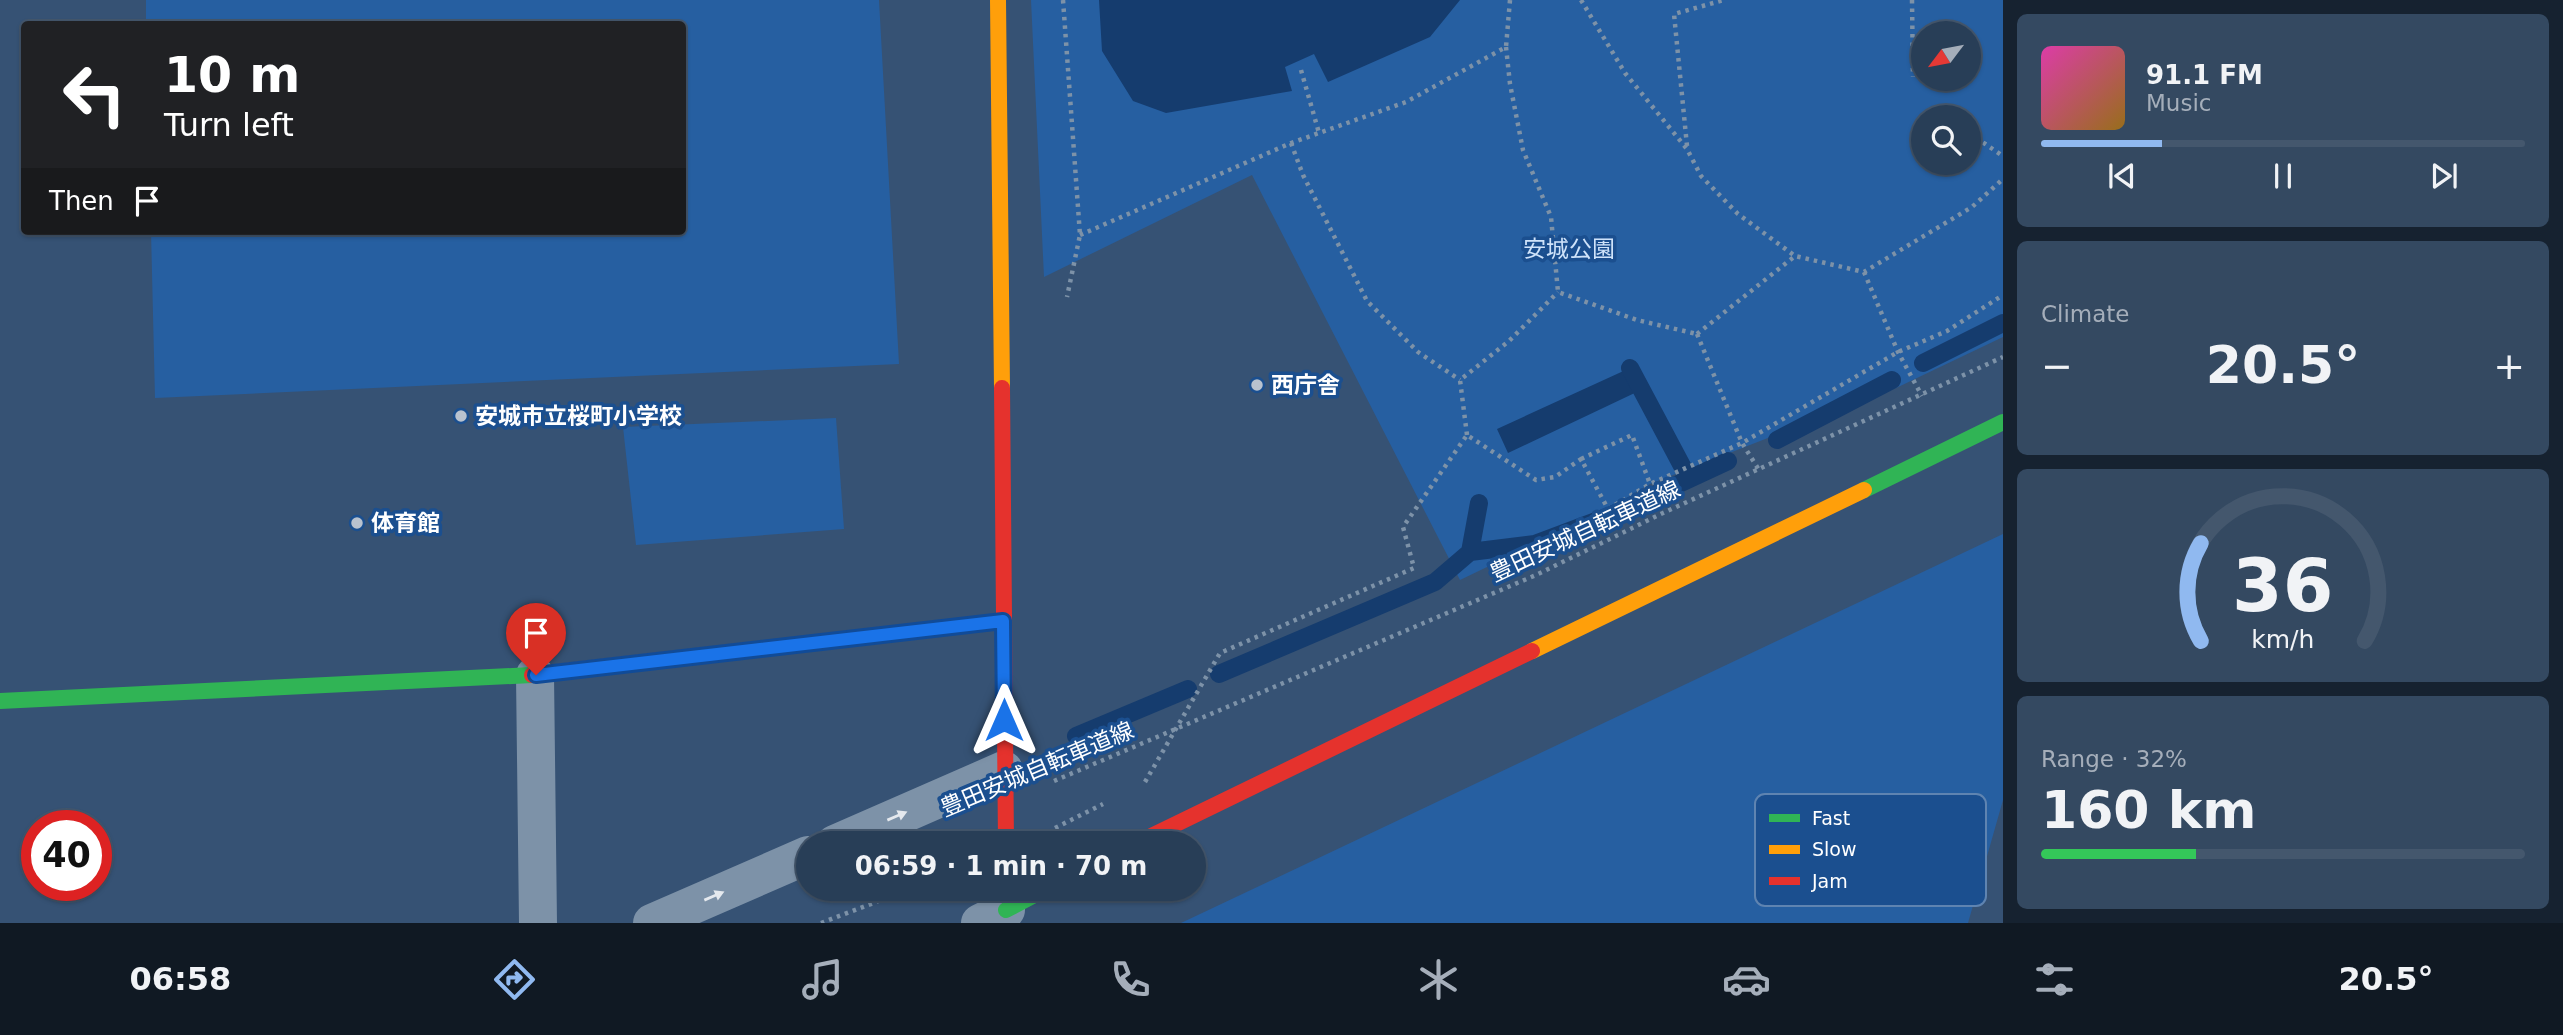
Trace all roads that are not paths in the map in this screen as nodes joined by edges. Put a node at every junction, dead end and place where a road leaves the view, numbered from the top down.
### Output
1 (998, 0) edge
2 (2003, 422) edge
3 (1003, 621) junction
4 (536, 675) junction
5 (0, 701) edge
6 (1004, 785) junction
7 (872, 831) edge
8 (1006, 831) edge
9 (1162, 831) edge
10 (796, 860) edge
11 (1021, 901) edge
12 (1000, 911) edge
13 (538, 923) edge
14 (652, 923) edge

1 - 3 street
2 - 9 street
3 - 4 street
3 - 6 street
4 - 5 street
4 - 13 street
7 -> 6 street
6 - 8 street
14 -> 10 street
11 - 12 street

